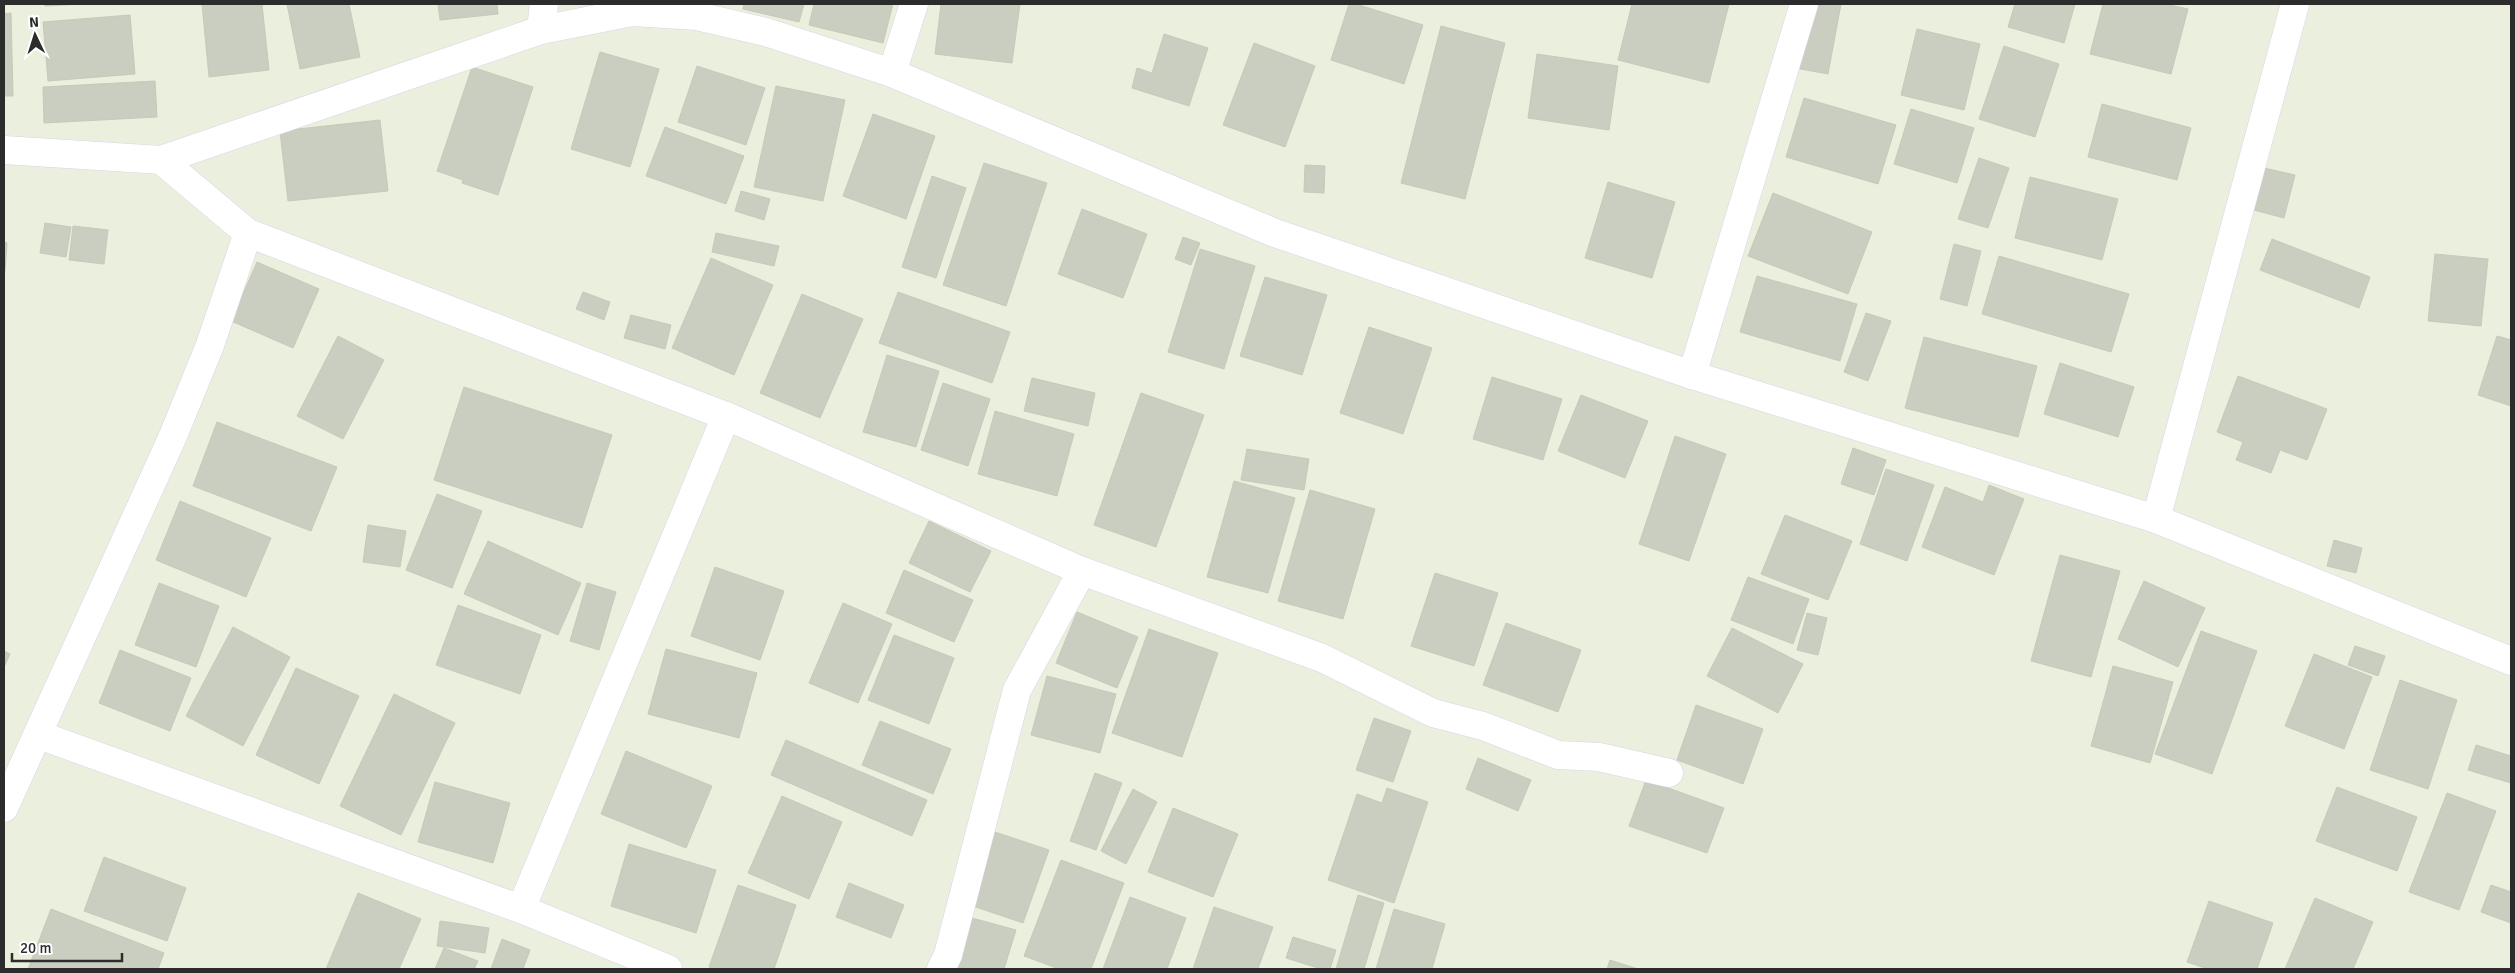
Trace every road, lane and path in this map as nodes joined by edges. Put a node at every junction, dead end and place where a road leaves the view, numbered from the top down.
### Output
1 (914, 4) edge
2 (1804, 4) edge
3 (2295, 4) edge
4 (543, 17) edge
5 (892, 73) junction
6 (4, 150) edge
7 (161, 160) junction
8 (248, 233) junction
9 (1692, 375) junction
10 (726, 416) junction
11 (2156, 519) junction
12 (1082, 571) junction
13 (2511, 661) edge
14 (39, 735) junction
15 (1670, 773) dead end
16 (4, 808) edge
17 (521, 909) junction
18 (668, 969) edge
19 (940, 969) edge

1 - 5 street
2 - 9 street
3 - 11 street
4 - 5 street
4 - 7 street
5 - 9 street
6 - 7 street
7 - 8 street
8 - 10 street
8 - 14 street
9 - 11 street
10 - 12 street
10 - 17 street
11 - 13 street
12 - 15 street
12 - 19 street
14 - 16 street
14 - 17 street
17 - 18 street

